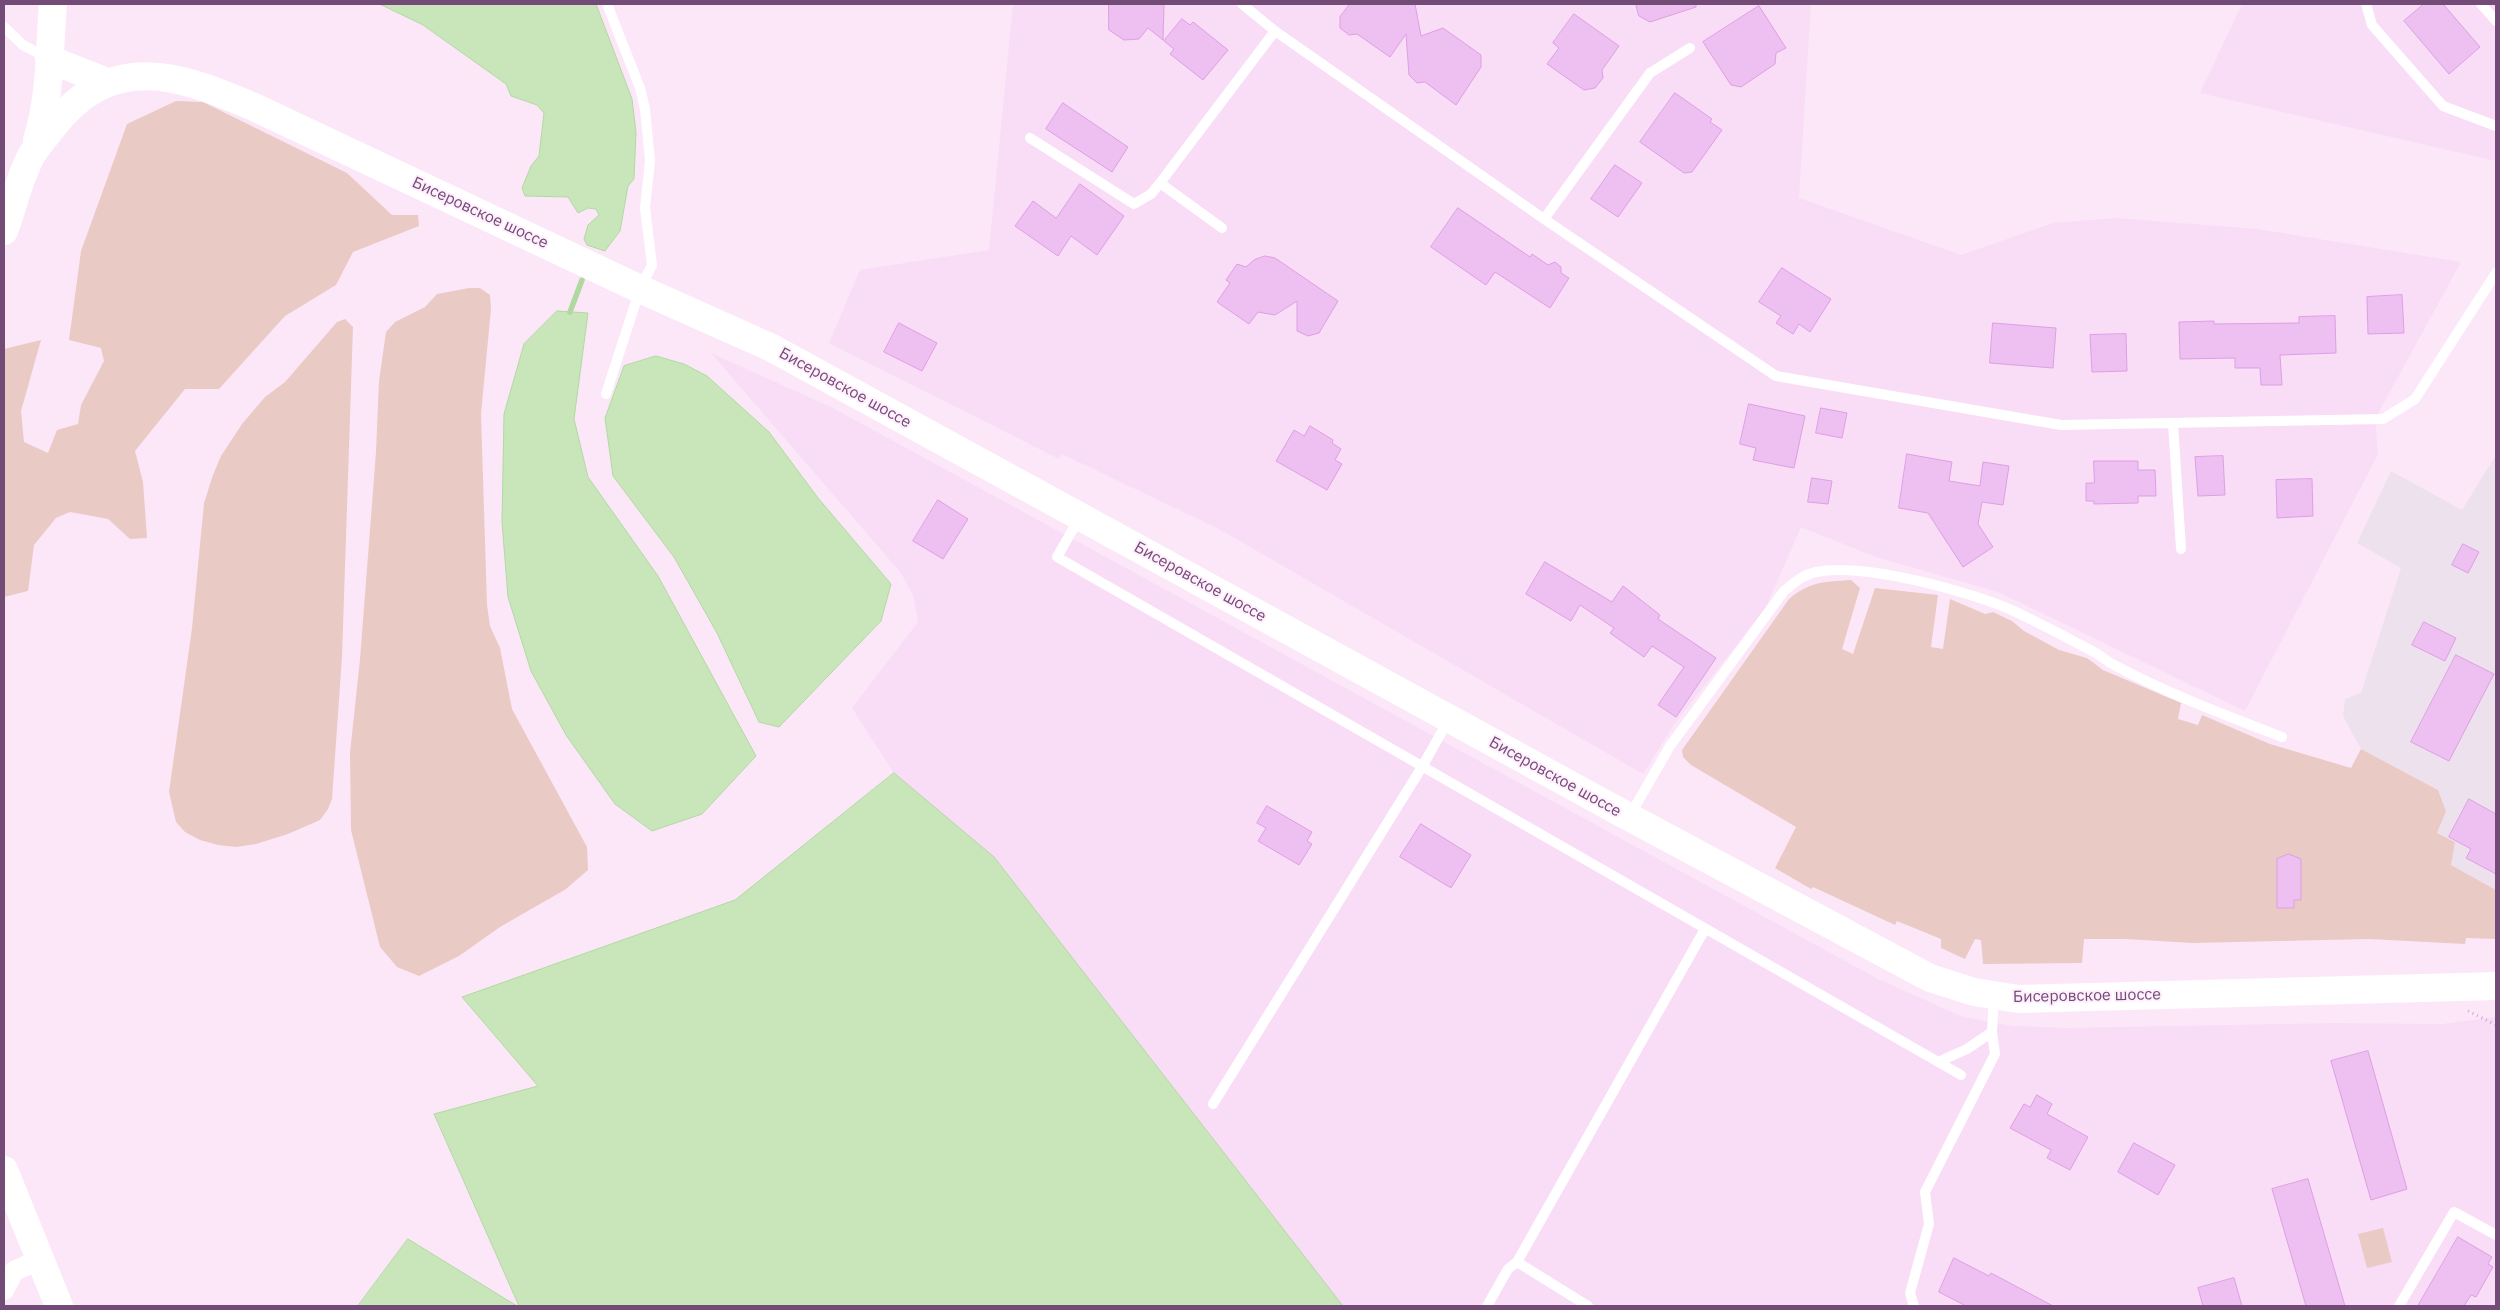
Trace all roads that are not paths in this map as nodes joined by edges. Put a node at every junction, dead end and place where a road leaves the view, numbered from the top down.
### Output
1 (53, 4) edge
2 (607, 4) edge
3 (1242, 4) edge
4 (2366, 4) edge
5 (2481, 4) edge
6 (2496, 21) edge
7 (4, 26) edge
8 (1274, 31) junction
9 (1690, 48) dead end
10 (49, 59) junction
11 (107, 82) junction
12 (2496, 126) edge
13 (1030, 138) dead end
14 (32, 156) junction
15 (1160, 183) junction
16 (1544, 219) junction
17 (1222, 228) dead end
18 (4, 231) edge
19 (2496, 273) edge
20 (640, 289) junction
21 (606, 394) dead end
22 (2173, 423) junction
23 (1080, 516) junction
24 (2181, 549) dead end
25 (1449, 719) junction
26 (2282, 737) dead end
27 (1422, 767) junction
28 (1629, 817) junction
29 (1705, 929) junction
30 (2496, 986) edge
31 (1994, 996) junction
32 (1992, 1032) junction
33 (1938, 1062) junction
34 (1961, 1075) dead end
35 (1213, 1104) dead end
36 (4, 1170) edge
37 (2496, 1235) edge
38 (40, 1260) junction
39 (1517, 1262) junction
40 (9, 1270) edge
41 (4, 1290) edge
42 (58, 1306) edge
43 (1487, 1306) edge
44 (1588, 1306) edge
45 (1914, 1306) edge
46 (2399, 1306) edge

1 - 10 main road
2 - 20 lane
3 - 8 lane
4 - 12 lane
5 - 6 lane
7 - 10 lane
8 - 15 lane
8 - 16 lane
9 - 16 lane
10 - 11 main road
10 - 14 main road
11 - 14 main road, Бисеровское шоссе
11 - 20 main road, Бисеровское шоссе
13 - 15 lane
14 - 18 main road, Бисеровское шоссе
15 - 17 lane
16 - 22 lane
19 - 22 lane
20 - 21 lane
20 - 23 main road, Бисеровское шоссе
22 - 24 lane
23 - 25 main road, Бисеровское шоссе
23 - 27 lane
25 - 27 lane
25 - 28 main road, Бисеровское шоссе
26 - 28 lane
27 - 29 lane
27 - 35 lane
28 - 31 main road, Бисеровское шоссе
29 - 33 lane
29 - 39 lane
30 - 31 main road, Бисеровское шоссе
31 - 32 lane
32 - 33 lane
32 - 45 lane
33 - 34 lane
36 - 38 main road
37 - 46 lane
38 - 40 street
38 - 42 main road
39 - 43 lane
39 - 44 lane
40 - 41 street

